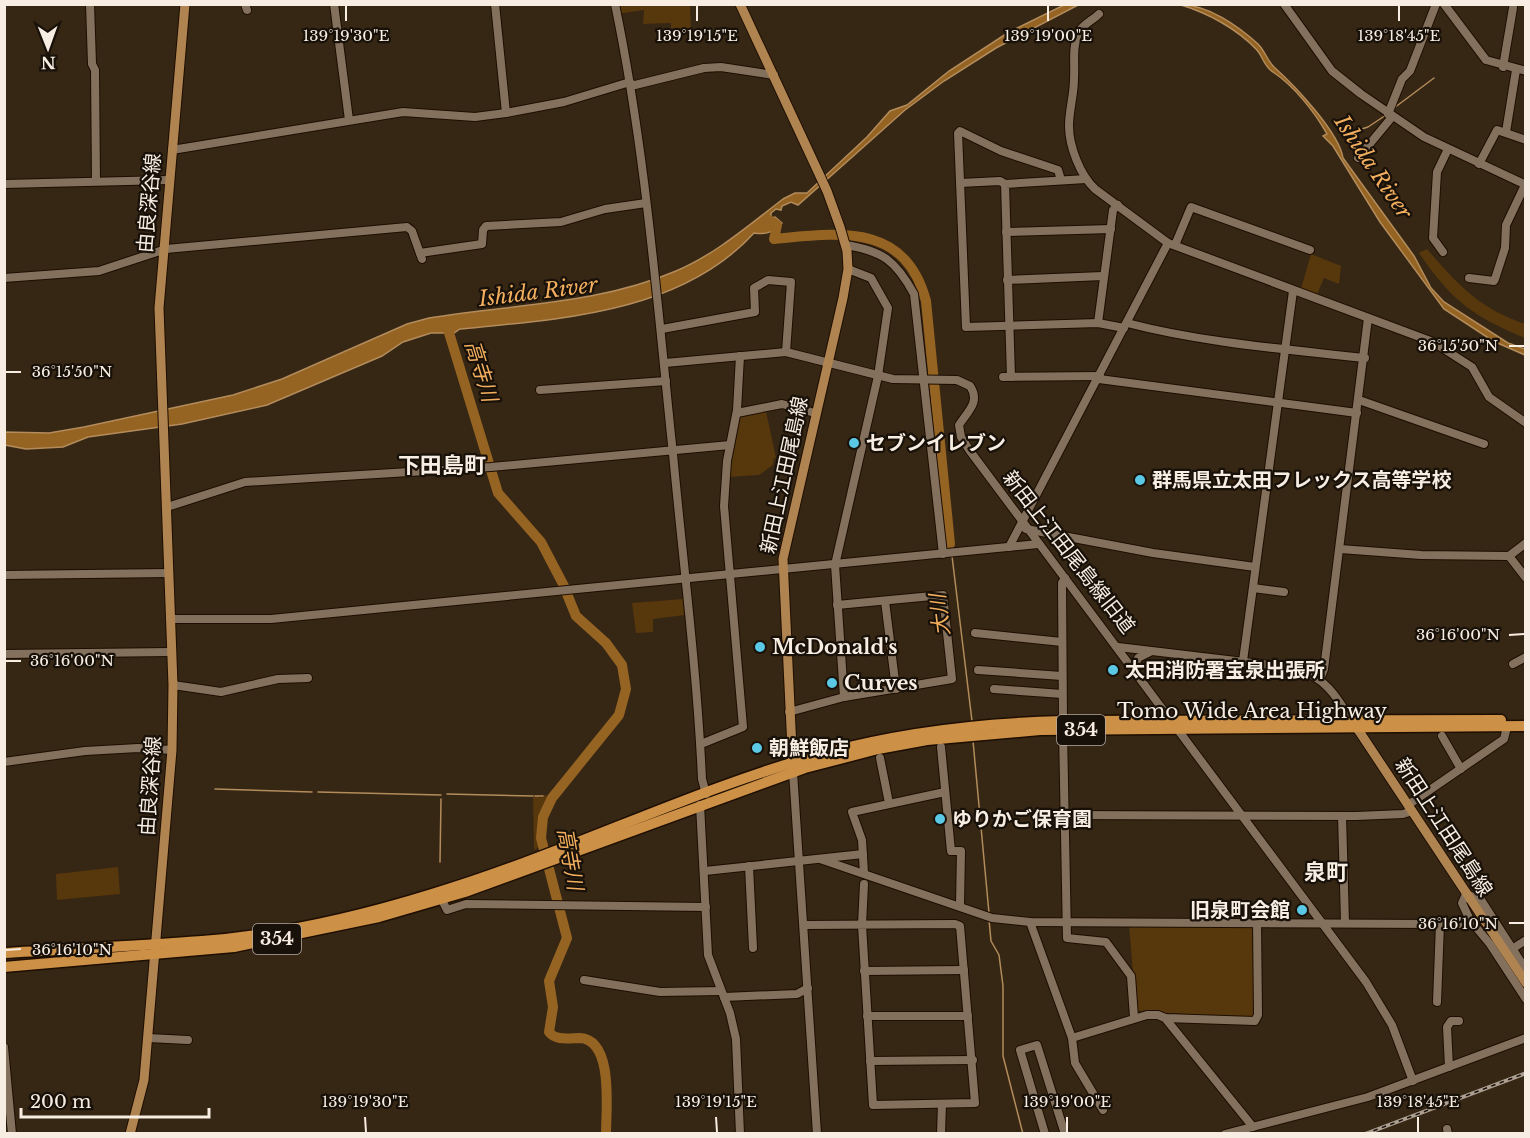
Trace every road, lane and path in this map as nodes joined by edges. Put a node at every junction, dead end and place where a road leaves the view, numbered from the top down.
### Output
1 (90, 4) edge
2 (185, 4) edge
3 (334, 4) edge
4 (495, 4) edge
5 (615, 4) edge
6 (740, 4) edge
7 (1284, 4) edge
8 (1436, 4) edge
9 (1444, 4) edge
10 (1513, 8) dead end
11 (1099, 14) dead end
12 (1503, 67) junction
13 (1516, 70) junction
14 (1526, 71) edge
15 (774, 75) junction
16 (630, 84) junction
17 (506, 113) junction
18 (1390, 116) junction
19 (349, 120) junction
20 (1506, 132) junction
21 (1526, 140) edge
22 (1448, 149) junction
23 (172, 150) junction
24 (1358, 158) dead end
25 (1479, 164) junction
26 (1086, 179) junction
27 (168, 180) junction
28 (1061, 180) junction
29 (96, 181) junction
30 (960, 183) junction
31 (4, 184) edge
32 (1005, 184) junction
33 (1525, 185) edge
34 (646, 203) junction
35 (1118, 205) junction
36 (1110, 229) junction
37 (1006, 232) junction
38 (1172, 244) junction
39 (846, 245) junction
40 (1310, 250) dead end
41 (162, 251) junction
42 (1443, 252) dead end
43 (848, 268) junction
44 (1103, 276) junction
45 (4, 278) edge
46 (1469, 278) dead end
47 (1007, 280) junction
48 (1293, 291) junction
49 (1368, 318) junction
50 (1098, 323) junction
51 (1125, 326) junction
52 (1009, 327) junction
53 (662, 329) junction
54 (1284, 349) junction
55 (786, 352) junction
56 (740, 356) junction
57 (1365, 358) junction
58 (827, 361) junction
59 (665, 363) junction
60 (878, 376) junction
61 (1099, 378) junction
62 (666, 381) junction
63 (925, 382) junction
64 (540, 390) dead end
65 (1359, 400) junction
66 (1277, 402) junction
67 (737, 413) junction
68 (815, 413) junction
69 (1357, 413) junction
70 (1526, 423) edge
71 (1484, 444) dead end
72 (730, 445) junction
73 (672, 452) junction
74 (167, 507) junction
75 (1024, 527) junction
76 (1526, 543) edge
77 (1038, 544) junction
78 (1009, 547) junction
79 (1340, 549) junction
80 (943, 554) junction
81 (1509, 556) junction
82 (834, 565) junction
83 (1255, 567) junction
84 (782, 569) junction
85 (168, 573) junction
86 (730, 574) junction
87 (4, 575) edge
88 (686, 578) junction
89 (1065, 578) junction
90 (1526, 578) edge
91 (1253, 588) junction
92 (1284, 592) dead end
93 (885, 601) junction
94 (837, 605) junction
95 (170, 619) junction
96 (975, 633) dead end
97 (1062, 642) junction
98 (1119, 647) junction
99 (171, 652) junction
100 (1158, 652) junction
101 (4, 654) edge
102 (1526, 657) edge
103 (1243, 661) junction
104 (1513, 664) dead end
105 (1134, 669) junction
106 (978, 670) dead end
107 (1062, 676) junction
108 (308, 678) dead end
109 (1320, 679) junction
110 (173, 685) junction
111 (896, 688) junction
112 (994, 689) dead end
113 (1062, 694) junction
114 (844, 697) junction
115 (789, 712) junction
116 (1351, 720) junction
117 (1526, 720) edge
118 (1172, 721) junction
119 (1063, 726) junction
120 (1526, 726) edge
121 (1507, 727) junction
122 (1359, 729) junction
123 (1179, 730) junction
124 (1442, 736) dead end
125 (700, 744) junction
126 (941, 747) dead end
127 (172, 750) junction
128 (880, 758) dead end
129 (4, 762) edge
130 (793, 768) junction
131 (1461, 770) junction
132 (945, 792) junction
133 (706, 794) junction
134 (889, 803) junction
135 (700, 805) junction
136 (1410, 808) junction
137 (1064, 815) junction
138 (1243, 816) junction
139 (1342, 816) junction
140 (863, 854) junction
141 (545, 859) junction
142 (820, 859) junction
143 (799, 861) junction
144 (749, 866) junction
145 (705, 871) junction
146 (864, 873) junction
147 (864, 884) dead end
148 (1466, 894) junction
149 (442, 900) junction
150 (960, 905) junction
151 (706, 907) junction
152 (1470, 920) junction
153 (1066, 921) junction
154 (1030, 922) junction
155 (1257, 922) junction
156 (1322, 922) junction
157 (1345, 922) junction
158 (1440, 924) junction
159 (804, 925) junction
160 (862, 925) junction
161 (1526, 940) edge
162 (753, 948) dead end
163 (154, 949) junction
164 (1512, 950) junction
165 (4, 953) edge
166 (4, 967) edge
167 (864, 970) junction
168 (964, 970) junction
169 (1526, 970) edge
170 (584, 980) dead end
171 (1526, 983) edge
172 (808, 988) junction
173 (722, 994) junction
174 (1526, 999) edge
175 (1437, 1002) dead end
176 (867, 1016) junction
177 (968, 1016) junction
178 (1134, 1017) junction
179 (1165, 1018) junction
180 (1460, 1021) dead end
181 (148, 1038) junction
182 (1072, 1038) junction
183 (1526, 1038) edge
184 (188, 1040) dead end
185 (4, 1047) edge
186 (973, 1060) junction
187 (870, 1061) junction
188 (1449, 1067) junction
189 (1413, 1081) junction
190 (6, 1084) edge
191 (942, 1104) junction
192 (1103, 1110) dead end
193 (1253, 1127) junction
194 (12, 1134) edge
195 (130, 1134) edge
196 (740, 1134) edge
197 (817, 1134) edge
198 (941, 1134) edge
199 (1045, 1134) edge
200 (1065, 1134) edge
201 (1225, 1134) edge

1 - 29 street
2 - 23 main road, 由良深谷線
3 - 19 street
4 - 17 street
5 - 16 street
6 - 15 main road
7 - 18 street
8 - 18 street
9 - 12 street
10 - 12 street
11 - 26 street
12 - 13 street
13 - 14 street
13 - 20 street
15 - 16 street
15 - 39 main road, 新田上江田尾島線
16 - 17 street
16 - 34 street
17 - 19 street
18 - 22 street
18 - 24 street
19 - 23 street
20 - 21 street
20 - 25 street
22 - 25 street
22 - 42 street
23 - 27 main road, 由良深谷線
25 - 33 street
26 - 28 street
26 - 35 street
27 - 29 street
27 - 41 main road, 由良深谷線
28 - 30 street
28 - 32 street
29 - 31 street
30 - 32 street
30 - 52 street
32 - 37 street
33 - 46 street
34 - 41 street
34 - 53 street
35 - 36 street
35 - 38 street
36 - 37 street
36 - 44 street
37 - 47 street
38 - 40 street
38 - 48 street
38 - 51 street
39 - 43 main road, 新田上江田尾島線
39 - 63 street
41 - 45 street
41 - 74 main road, 由良深谷線
43 - 58 main road, 新田上江田尾島線
43 - 60 street
44 - 47 street
44 - 50 street
47 - 52 street
48 - 49 street
48 - 54 street
49 - 57 street
49 - 70 street
50 - 51 street
50 - 52 street
51 - 54 street
51 - 61 street
52 - 61 street
53 - 55 street
53 - 59 street
54 - 57 street
54 - 66 street
55 - 56 street, 新田上江田尾島線旧道
55 - 58 street, 新田上江田尾島線旧道
56 - 59 street, 新田上江田尾島線旧道
56 - 67 street
57 - 65 street
58 - 60 street, 新田上江田尾島線旧道
58 - 68 main road, 新田上江田尾島線
59 - 62 street
60 - 63 street, 新田上江田尾島線旧道
60 - 82 street
61 - 66 street
61 - 75 street
62 - 64 street
62 - 73 street
63 - 75 street, 新田上江田尾島線旧道
63 - 80 street
65 - 69 street
65 - 71 street
66 - 69 street
66 - 83 street
67 - 68 street
67 - 72 street
68 - 84 main road, 新田上江田尾島線
69 - 79 street
72 - 73 street
72 - 86 street
73 - 74 street
73 - 88 street
74 - 85 main road, 由良深谷線
75 - 77 street, 新田上江田尾島線旧道
75 - 78 street
75 - 83 street
76 - 81 street
77 - 78 street
77 - 89 street, 新田上江田尾島線旧道
78 - 80 street
79 - 81 street
79 - 109 street
80 - 82 street
81 - 90 street
82 - 84 street
82 - 94 street
83 - 91 street
84 - 86 street
84 - 115 main road, 新田上江田尾島線
85 - 87 street
85 - 95 main road, 由良深谷線
86 - 88 street
86 - 125 street
88 - 95 street
88 - 125 street
89 - 97 street
89 - 98 street, 新田上江田尾島線旧道
91 - 92 street
91 - 103 street
93 - 94 street
93 - 111 street
93 - 111 street
94 - 114 street
95 - 99 main road, 由良深谷線
96 - 97 street
97 - 107 street
98 - 100 street, 新田上江田尾島線旧道
98 - 105 street
99 - 101 street
99 - 110 main road, 由良深谷線
100 - 103 street, 新田上江田尾島線旧道
100 - 105 street
102 - 104 street
103 - 109 street, 新田上江田尾島線旧道
105 - 118 street
106 - 107 street
107 - 113 street
108 - 110 street
109 - 116 street, 新田上江田尾島線旧道
110 - 127 main road, 由良深谷線
111 - 114 street
112 - 113 street
113 - 119 street
114 - 115 street
115 - 130 main road, 新田上江田尾島線
116 - 117 highway, Tomo Wide Area Highway / 354
116 - 118 highway, Tomo Wide Area Highway / 354
116 - 122 main road, 新田上江田尾島線
118 - 119 highway, Tomo Wide Area Highway / 354
118 - 123 street
119 - 123 highway, Tomo Wide Area Highway / 354
119 - 130 highway, Tomo Wide Area Highway / 354
119 - 137 street
120 - 121 highway, Tomo Wide Area Highway / 354
121 - 122 highway, Tomo Wide Area Highway / 354
121 - 131 street
122 - 123 highway, Tomo Wide Area Highway / 354
122 - 136 main road, 新田上江田尾島線
123 - 138 street
124 - 131 street
125 - 133 street
126 - 132 street
127 - 129 street
127 - 163 main road, 由良深谷線
128 - 134 street
130 - 133 highway, Tomo Wide Area Highway / 354
130 - 135 highway, Tomo Wide Area Highway / 354
130 - 143 street
131 - 136 street
132 - 134 street
132 - 150 street
133 - 141 highway, Tomo Wide Area Highway / 354
134 - 140 street
135 - 141 highway, Tomo Wide Area Highway / 354
135 - 145 street
136 - 139 street
136 - 148 main road, 新田上江田尾島線
137 - 138 street
137 - 153 street
138 - 139 street
138 - 156 street
139 - 157 street
140 - 142 street
140 - 146 street
141 - 149 highway, Tomo Wide Area Highway / 354
141 - 163 highway, Tomo Wide Area Highway / 354
142 - 143 street
142 - 146 street
143 - 144 street
143 - 159 street
144 - 145 street
144 - 162 street
145 - 151 street
146 - 150 street
147 - 160 street
148 - 152 street
148 - 164 street
148 - 171 main road, 新田上江田尾島線
149 - 151 street
149 - 163 highway, Tomo Wide Area Highway / 354
150 - 154 street
151 - 173 street
152 - 158 street
152 - 174 street
153 - 154 street
153 - 155 street
153 - 178 street
154 - 182 street
155 - 156 street
155 - 179 street
156 - 157 street
156 - 189 street
157 - 158 street
158 - 175 street
159 - 160 street
159 - 172 street
160 - 167 street
160 - 168 street
161 - 164 street
163 - 165 highway, Tomo Wide Area Highway / 354
163 - 166 highway, Tomo Wide Area Highway / 354
163 - 181 main road, 由良深谷線
164 - 169 street
167 - 168 street
167 - 176 street
168 - 177 street
170 - 173 street
172 - 173 street
172 - 197 street
173 - 196 street
176 - 177 street
176 - 187 street
177 - 186 street
178 - 179 street
178 - 182 street
179 - 193 street
180 - 188 street
181 - 184 street
181 - 195 main road, 由良深谷線
182 - 192 street
183 - 188 street
185 - 190 street
186 - 187 street
186 - 191 street
187 - 191 street
188 - 189 street
189 - 193 street
190 - 194 street
191 - 198 street
193 - 201 street
199 - 200 street

